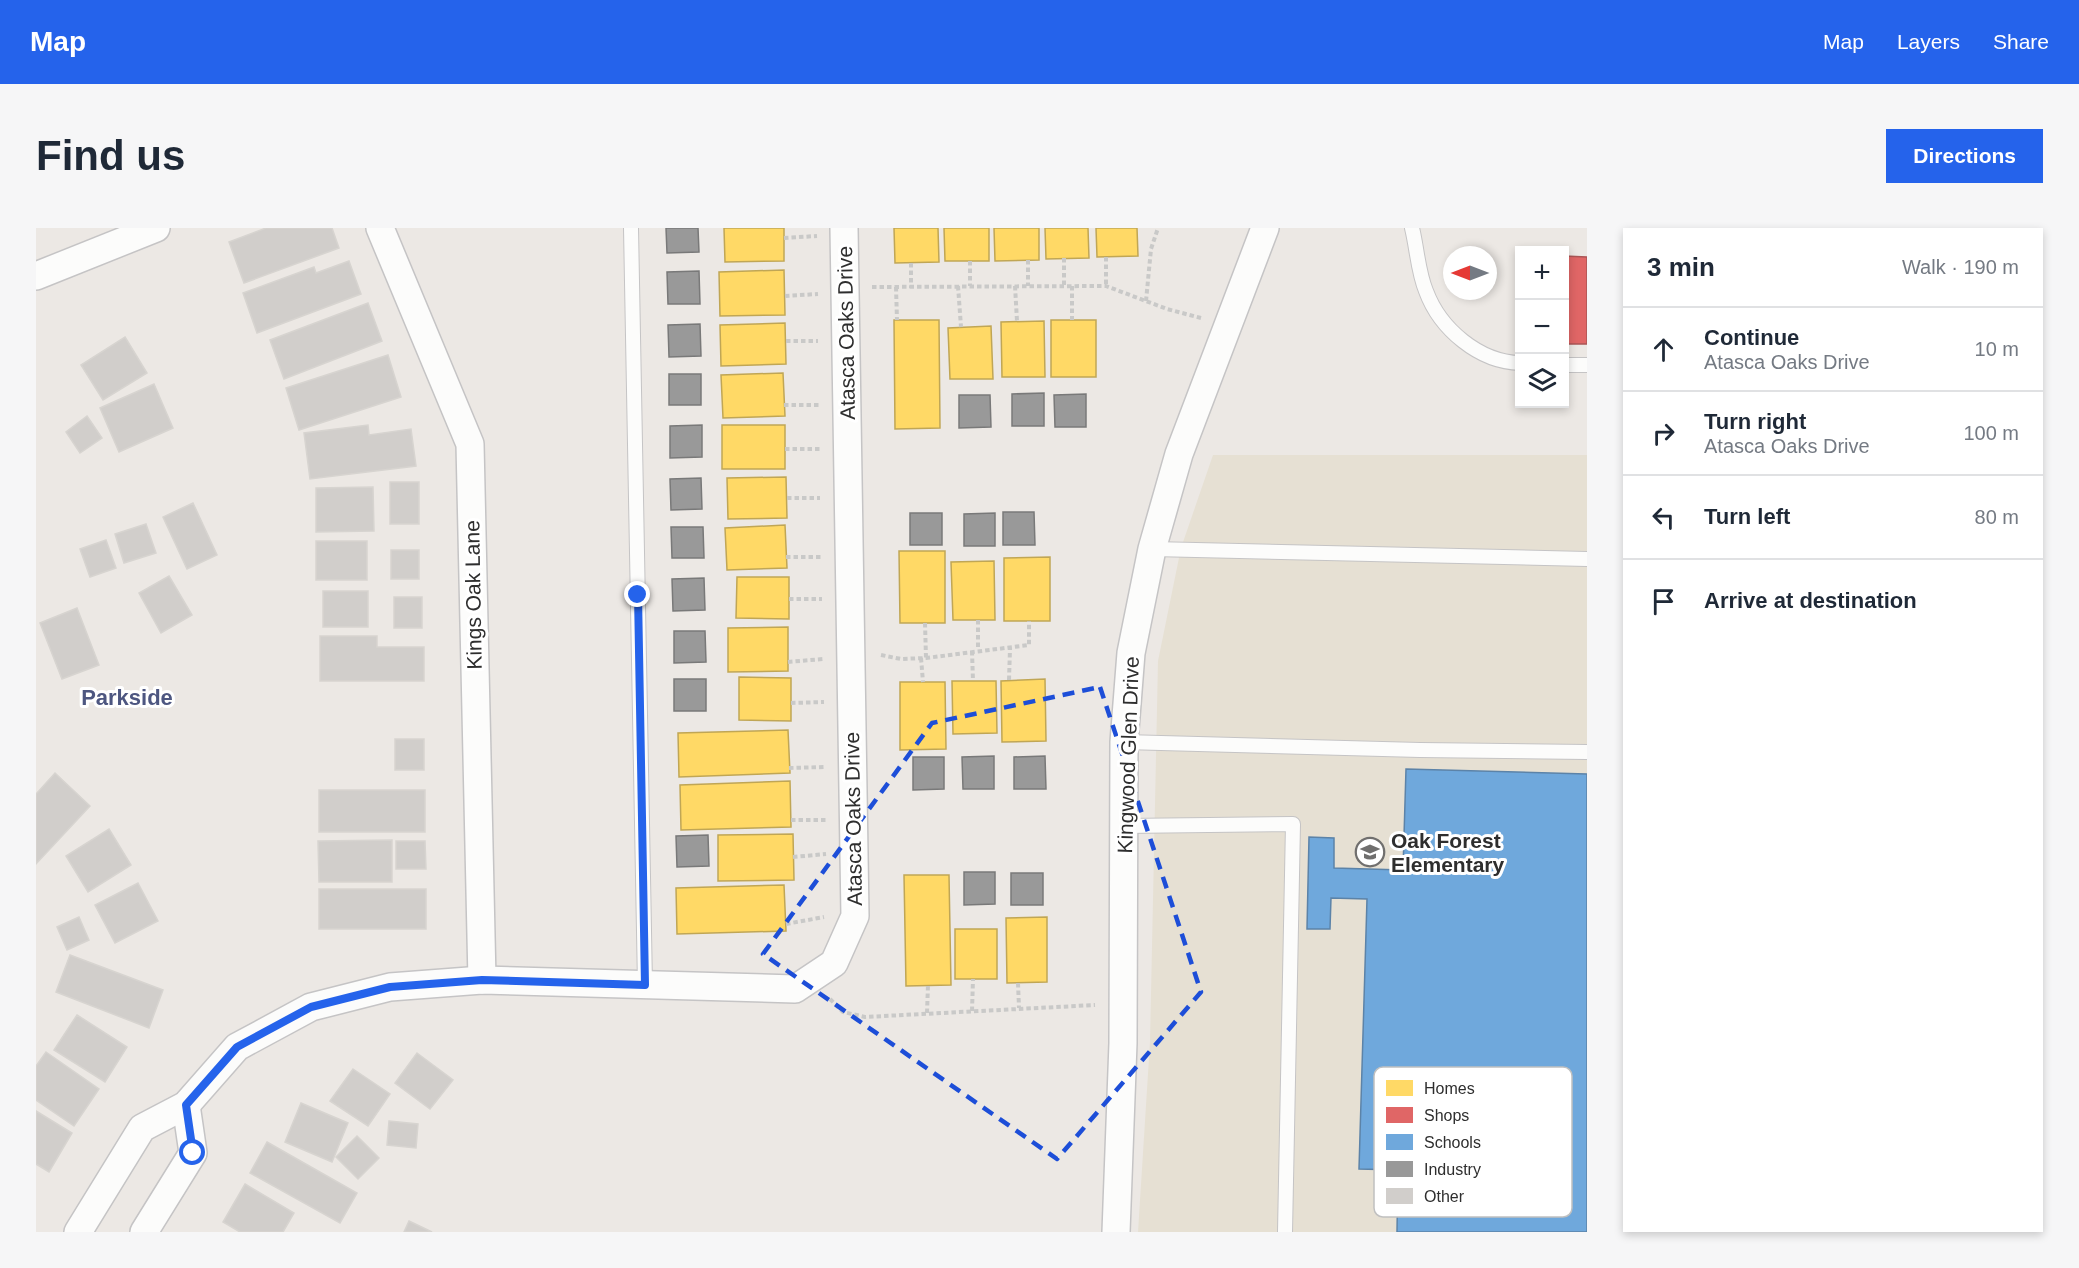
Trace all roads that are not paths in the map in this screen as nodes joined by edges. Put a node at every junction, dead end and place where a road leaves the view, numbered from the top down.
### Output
1 (156, 228) edge
2 (380, 228) edge
3 (632, 228) edge
4 (844, 228) edge
5 (1265, 228) edge
6 (1412, 228) edge
7 (36, 276) edge
8 (1515, 363) edge
9 (1569, 364) edge
10 (1587, 365) edge
11 (1152, 549) junction
12 (1587, 559) edge
13 (1124, 742) junction
14 (1587, 752) edge
15 (1124, 826) junction
16 (482, 980) junction
17 (645, 985) junction
18 (186, 1105) junction
19 (78, 1232) edge
20 (144, 1232) edge
21 (1116, 1232) edge
22 (1285, 1232) edge

1 - 7 street
2 - 16 street, Kings Oak Lane
3 - 17 lane
4 - 17 street, Atasca Oaks Drive
5 - 11 street, Kingwood Glen Drive
6 - 8 lane
9 - 10 lane
11 - 12 lane
11 - 13 street, Kingwood Glen Drive
13 - 14 lane
13 - 15 street, Kingwood Glen Drive
15 - 21 street, Kingwood Glen Drive
15 - 22 lane
16 - 17 street, Atasca Oaks Drive
16 - 18 street, Atasca Oaks Drive
18 - 19 street, Atasca Oaks Drive
18 - 20 street

